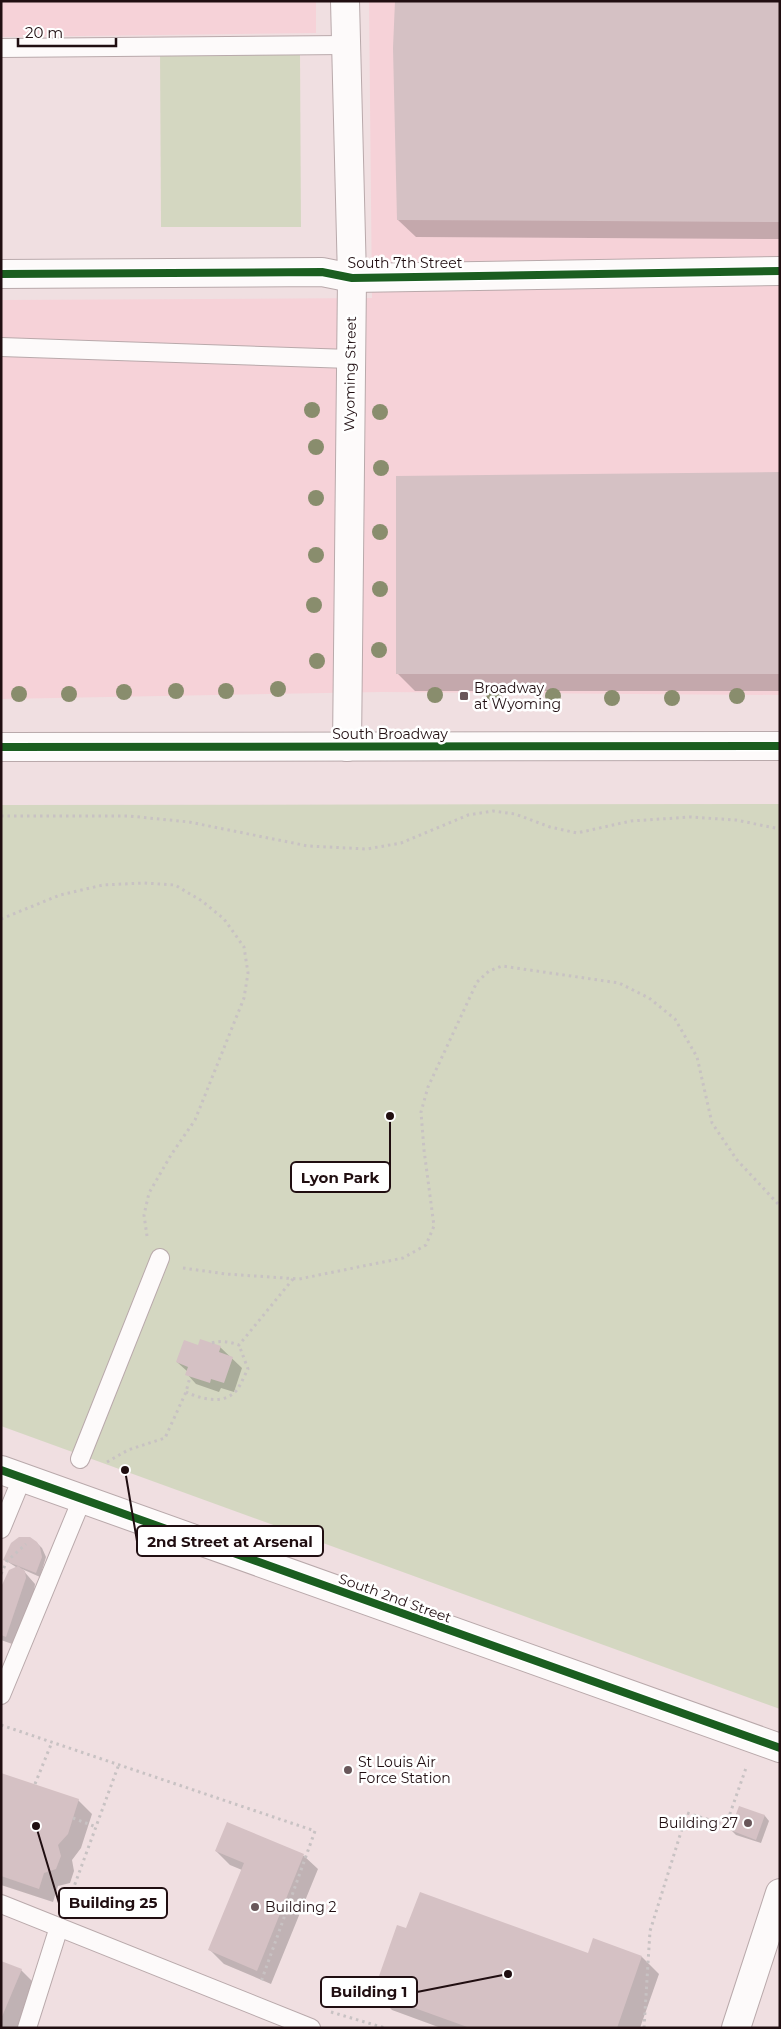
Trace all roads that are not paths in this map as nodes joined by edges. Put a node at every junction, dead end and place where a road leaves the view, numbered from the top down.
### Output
1 (345, 1) edge
2 (346, 45) junction
3 (1, 48) edge
4 (780, 271) edge
5 (1, 274) edge
6 (352, 278) junction
7 (1, 347) edge
8 (350, 359) junction
9 (780, 746) edge
10 (1, 747) edge
11 (347, 747) junction
12 (160, 1258) road end
13 (80, 1459) dead end
14 (12, 1474) edge
15 (82, 1499) junction
16 (1, 1529) edge
17 (1, 1695) edge
18 (767, 1744) edge
19 (780, 1894) edge
20 (1, 1904) edge
21 (59, 1927) junction
22 (26, 2028) edge
23 (311, 2028) edge
24 (736, 2028) edge

1 - 2 street, Wyoming Street
2 - 3 lane
2 - 6 street, Wyoming Street
4 - 6 street, South 7th Street
5 - 6 street, South 7th Street
6 - 8 street, Wyoming Street
7 - 8 lane
8 - 11 street, Wyoming Street
9 - 11 street, South Broadway
10 - 11 street, South Broadway
12 - 13 lane
14 - 15 street, South 2nd Street
14 - 16 lane
15 - 17 lane
15 - 18 street, South 2nd Street
19 - 24 street
20 - 21 lane
21 - 22 lane
21 - 23 lane

